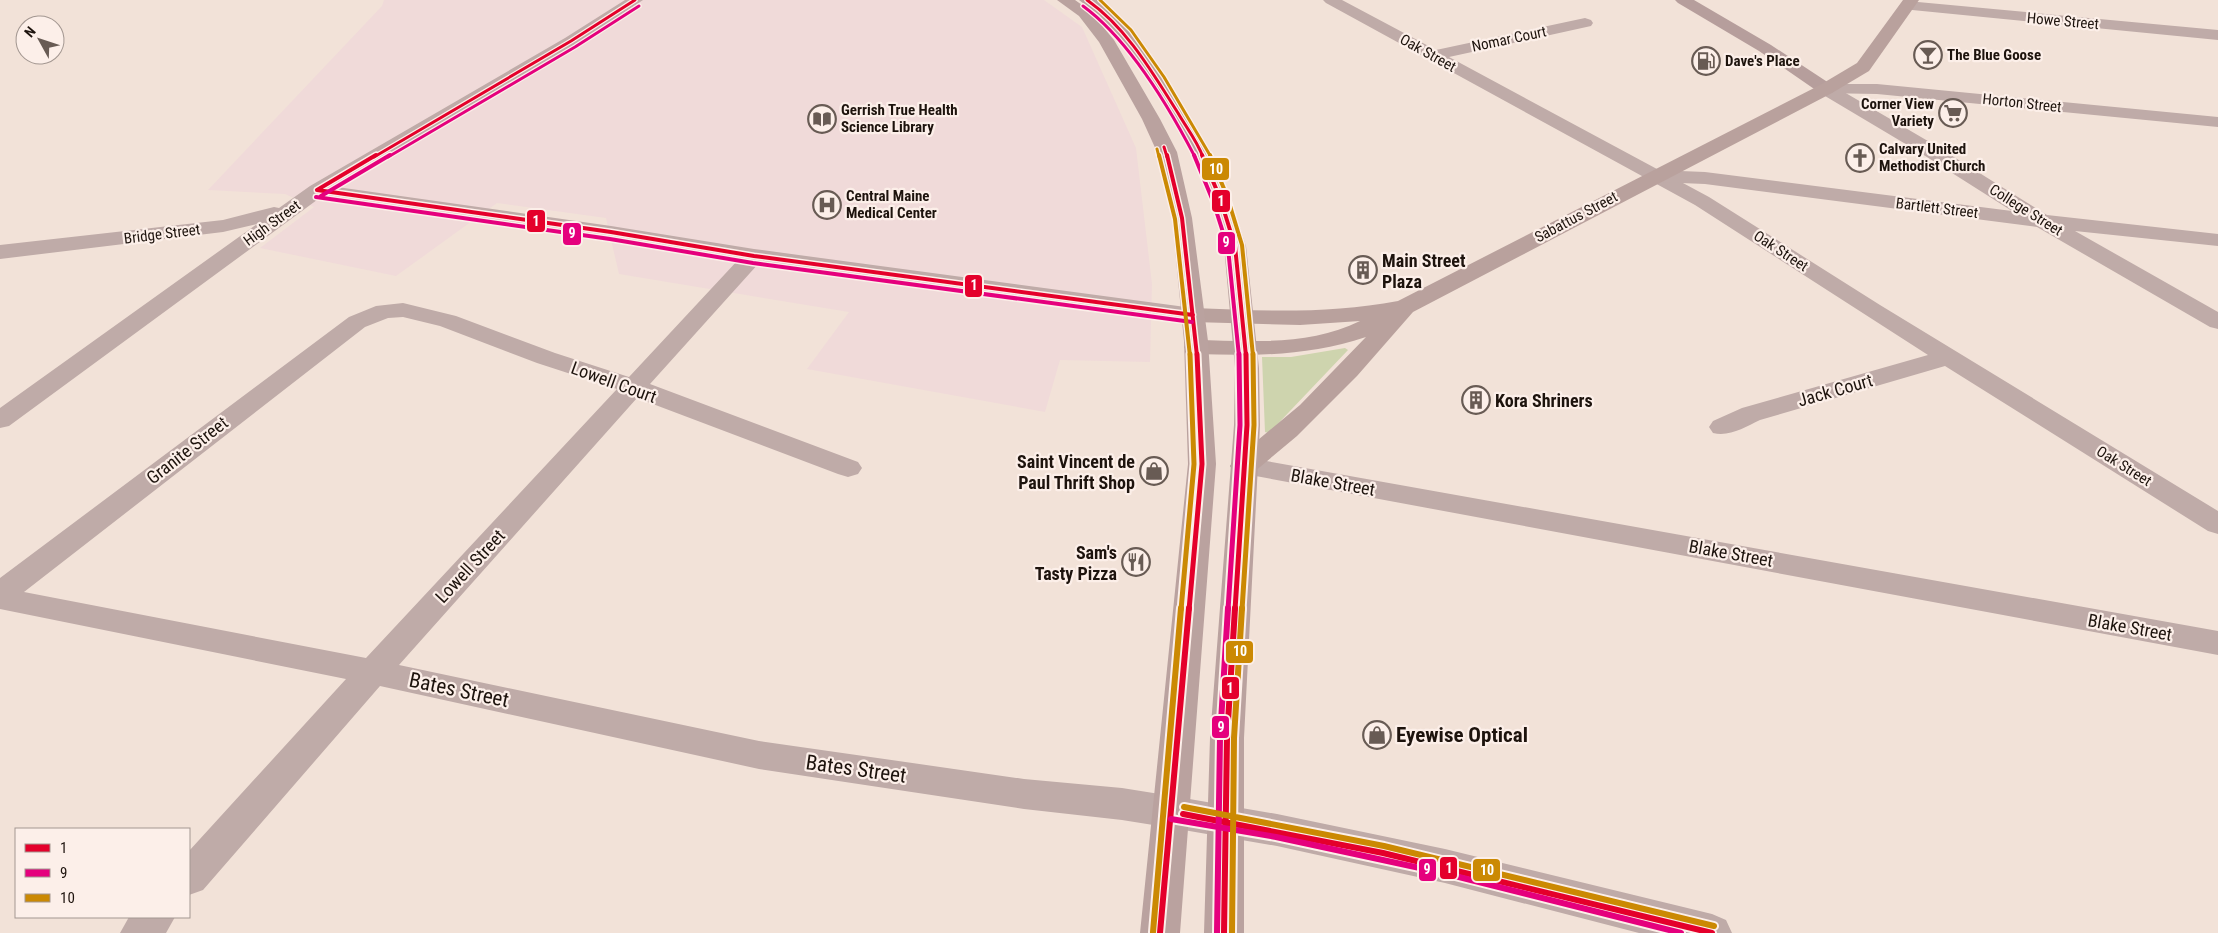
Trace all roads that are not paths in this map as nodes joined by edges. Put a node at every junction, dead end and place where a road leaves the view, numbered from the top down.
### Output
1 (635, 0) edge
2 (1065, 0) edge
3 (1087, 0) edge
4 (1331, 0) edge
5 (1683, 0) edge
6 (1909, 3) edge
7 (1585, 23) dead end
8 (2218, 35) edge
9 (1433, 56) junction
10 (1826, 88) junction
11 (2218, 122) edge
12 (1656, 176) junction
13 (317, 190) junction
14 (2042, 221) junction
15 (2218, 240) edge
16 (0, 252) edge
17 (754, 256) junction
18 (1405, 307) junction
19 (377, 313) joint
20 (1193, 314) junction
21 (1243, 317) junction
22 (2218, 322) edge
23 (1196, 347) junction
24 (1246, 347) junction
25 (1950, 357) junction
26 (632, 386) junction
27 (0, 420) edge
28 (1722, 427) dead end
29 (1244, 466) junction
30 (848, 468) dead end
31 (2218, 524) edge
32 (0, 594) edge
33 (0, 598) edge
34 (2218, 642) edge
35 (373, 672) junction
36 (1172, 812) junction
37 (1226, 822) junction
38 (190, 877) edge
39 (154, 918) edge
40 (140, 933) edge
41 (1160, 933) edge
42 (1224, 933) edge
43 (1712, 933) edge

1 - 13 street, High Street
2 - 20 highway
3 - 21 highway
4 - 9 street, Oak Street
5 - 10 main road, College Street
6 - 8 street, Howe Street
6 - 10 main road, Sabattus Street
7 - 9 street, Nomar Court
9 - 12 street, Oak Street
10 - 11 street, Horton Street
10 - 12 main road, Sabattus Street
10 - 14 street, College Street
12 - 14 street, Bartlett Street
12 - 18 main road, Sabattus Street
12 - 25 street, Oak Street
13 - 16 street, Bridge Street
13 - 17 street
13 - 27 street, High Street
14 - 15 street, Bartlett Street
14 - 22 street, College Street
17 - 20 street
17 - 26 street, Lowell Street
18 - 21 main road, Sabattus Street
18 - 24 main road
18 - 29 main road
19 - 26 street, Lowell Court
19 - 32 street, Granite Street
20 - 21 main road, Sabattus Street
20 - 23 highway
21 - 24 highway
23 - 24 main road
23 - 36 highway
24 - 29 highway
25 - 28 street, Jack Court
25 - 31 street, Oak Street
26 - 30 street, Lowell Court
26 - 35 street, Lowell Street
29 - 34 street, Blake Street
29 - 37 highway
33 - 35 street, Bates Street
35 - 36 street, Bates Street
35 - 38 street, Lowell Street
36 - 37 street, Bates Street
36 - 41 highway
37 - 42 highway
37 - 43 street, Bates Street
39 - 40 street

